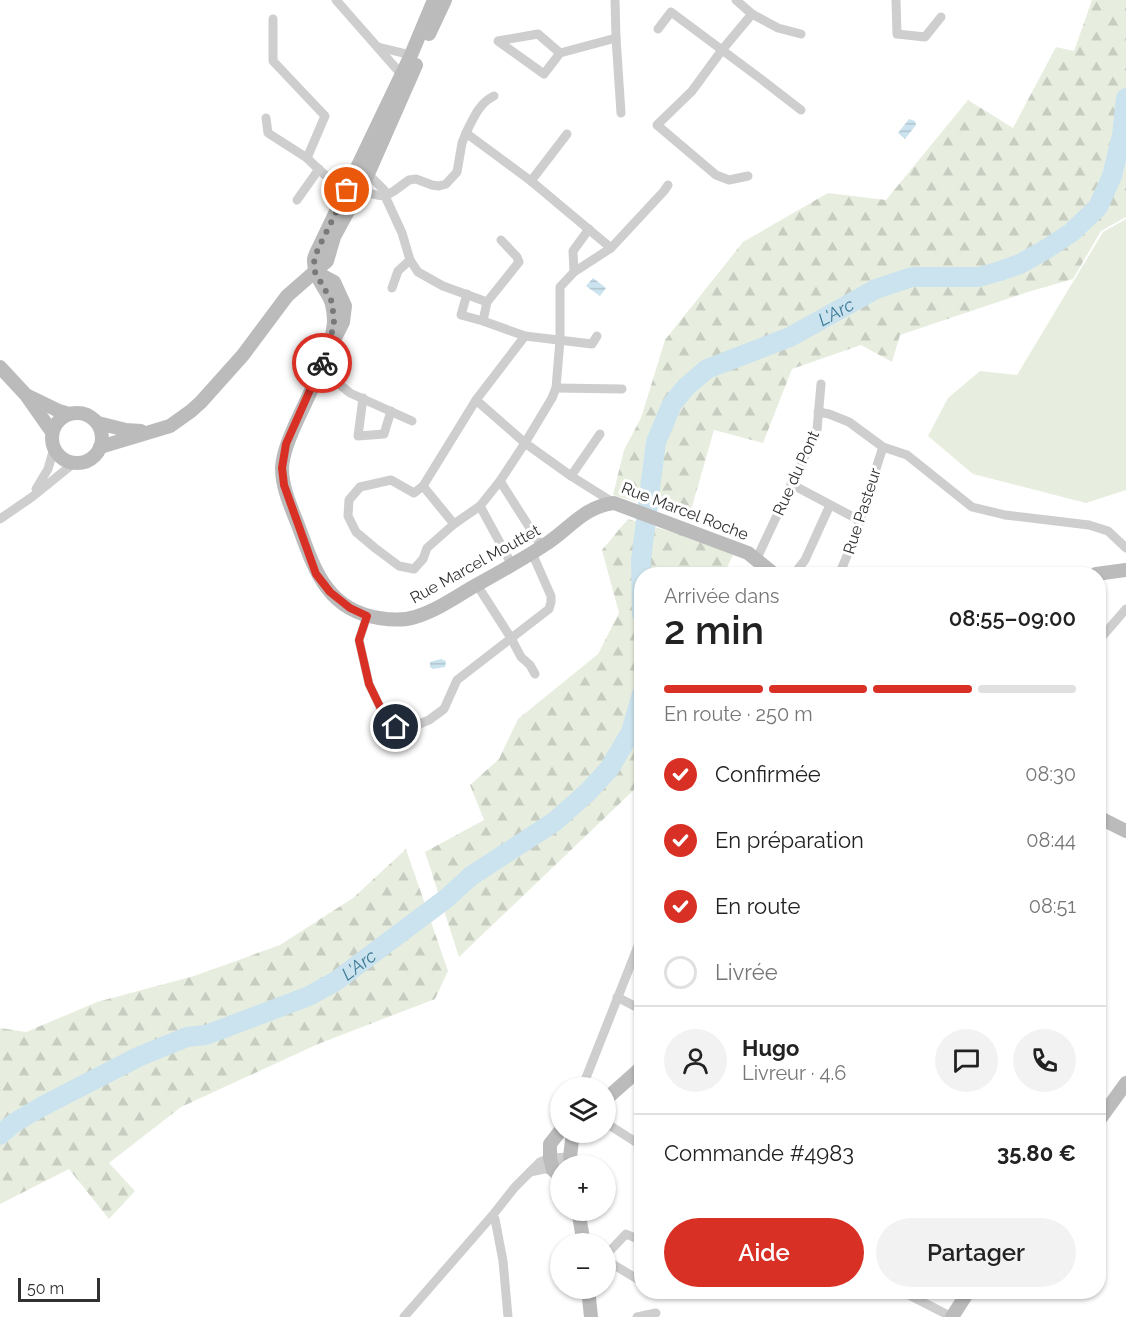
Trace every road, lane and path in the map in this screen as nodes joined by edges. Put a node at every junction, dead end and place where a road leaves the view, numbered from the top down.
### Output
1 (336, 0) edge
2 (434, 0) edge
3 (445, 0) edge
4 (615, 0) edge
5 (736, 0) edge
6 (896, 0) edge
7 (752, 14) junction
8 (941, 17) dead end
9 (273, 19) dead end
10 (658, 29) dead end
11 (801, 34) dead end
12 (616, 38) junction
13 (378, 47) junction
14 (722, 51) junction
15 (560, 52) junction
16 (411, 55) junction
17 (401, 74) junction
18 (494, 96) dead end
19 (801, 110) dead end
20 (621, 113) dead end
21 (266, 118) dead end
22 (466, 133) junction
23 (567, 134) dead end
24 (308, 158) junction
25 (319, 169) junction
26 (368, 174) junction
27 (748, 176) dead end
28 (531, 182) junction
29 (668, 185) dead end
30 (352, 192) junction
31 (385, 196) junction
32 (297, 200) dead end
33 (589, 229) junction
34 (501, 240) dead end
35 (611, 248) junction
36 (410, 260) junction
37 (315, 272) junction
38 (574, 272) junction
39 (392, 288) dead end
40 (467, 294) junction
41 (487, 302) junction
42 (483, 321) junction
43 (525, 336) junction
44 (597, 336) dead end
45 (560, 340) junction
46 (0, 367) edge
47 (320, 368) junction
48 (820, 384) dead end
49 (556, 388) junction
50 (622, 389) dead end
51 (26, 395) junction
52 (363, 399) junction
53 (476, 400) junction
54 (391, 411) junction
55 (818, 412) junction
56 (69, 414) junction
57 (412, 421) dead end
58 (98, 423) junction
59 (149, 431) junction
60 (52, 432) junction
61 (600, 434) dead end
62 (525, 443) junction
63 (100, 447) junction
64 (883, 447) junction
65 (54, 448) junction
66 (74, 463) junction
67 (571, 476) junction
68 (500, 481) junction
69 (791, 484) junction
70 (423, 486) junction
71 (32, 496) junction
72 (619, 505) junction
73 (830, 505) junction
74 (480, 506) junction
75 (0, 519) edge
76 (860, 520) junction
77 (454, 524) junction
78 (1126, 548) edge
79 (537, 550) junction
80 (757, 558) junction
81 (512, 565) junction
82 (767, 567) edge
83 (800, 567) edge
84 (842, 567) edge
85 (1126, 570) edge
86 (1106, 573) edge
87 (477, 585) junction
88 (1126, 609) edge
89 (367, 616) junction
90 (1106, 632) edge
91 (511, 638) junction
92 (535, 674) dead end
93 (1106, 821) edge
94 (1126, 831) edge
95 (634, 956) edge
96 (617, 997) junction
97 (634, 1006) edge
98 (634, 1074) edge
99 (586, 1077) edge
100 (1125, 1086) edge
101 (616, 1090) edge
102 (1106, 1111) edge
103 (616, 1129) edge
104 (634, 1141) edge
105 (550, 1168) edge
106 (492, 1216) junction
107 (634, 1238) edge
108 (616, 1244) edge
109 (616, 1266) edge
110 (634, 1277) edge
111 (589, 1299) edge
112 (917, 1299) edge
113 (964, 1299) edge
114 (656, 1313) dead end
115 (404, 1317) edge
116 (508, 1317) edge
117 (591, 1317) edge
118 (637, 1317) edge
119 (952, 1317) edge

1 - 13 street
2 - 16 main road
3 - 26 main road
4 - 12 street
5 - 7 street
6 - 8 street
7 - 11 street
7 - 14 street
9 - 24 street
10 - 14 street
12 - 15 street
12 - 20 street
13 - 16 street
13 - 17 street
14 - 19 street
14 - 27 street
15 - 15 street
16 - 17 main road
17 - 30 main road
18 - 22 street
21 - 24 street
22 - 28 street
22 - 31 street
23 - 28 street
24 - 25 street
25 - 30 street
25 - 32 street
26 - 30 main road
26 - 31 street
28 - 33 street
29 - 35 street
30 - 31 street
30 - 37 main road
31 - 36 street
33 - 35 street
33 - 38 street
34 - 41 street
35 - 38 street
36 - 39 street
36 - 40 street
37 - 47 main road, Rue Marcel Mouttet
37 - 59 main road
38 - 45 street
40 - 41 street
40 - 42 street
41 - 42 street
42 - 43 street
43 - 45 street
43 - 53 street
44 - 45 street
45 - 49 street
46 - 51 main road
47 - 52 street
47 - 89 main road, Rue Marcel Mouttet
48 - 55 street, Rue du Pont
49 - 50 street
49 - 62 street
51 - 56 main road
51 - 60 main road
52 - 54 street
52 - 54 street
53 - 62 street, Rue Marcel Roche
53 - 70 street
54 - 57 street
55 - 64 street
55 - 69 street, Rue du Pont
56 - 58 main road
56 - 60 main road
58 - 59 main road
58 - 63 main road
59 - 63 main road
60 - 65 main road
61 - 67 street
62 - 67 street, Rue Marcel Roche
62 - 68 street
63 - 66 main road
64 - 76 street, Rue Pasteur
64 - 78 street
65 - 66 main road
65 - 71 street
66 - 71 street
67 - 72 street, Rue Marcel Roche
68 - 74 street
68 - 79 street
69 - 73 street
69 - 80 street, Rue du Pont
70 - 77 street
70 - 77 street
71 - 75 street
72 - 79 main road, Rue Marcel Mouttet
72 - 80 main road, Rue Marcel Roche
73 - 76 street
73 - 83 street
74 - 77 street
74 - 81 street
76 - 84 street, Rue Pasteur
79 - 81 main road, Rue Marcel Mouttet
79 - 91 street
80 - 82 main road, Rue Marcel Roche
81 - 87 main road, Rue Marcel Mouttet
85 - 86 main road
87 - 89 main road, Rue Marcel Mouttet
87 - 91 street
88 - 90 street
89 - 91 street
91 - 92 street
93 - 94 main road
95 - 96 street
96 - 97 street
96 - 99 street
98 - 101 main road
100 - 102 main road
103 - 104 street
105 - 106 street
106 - 115 street
106 - 116 street
107 - 108 street
109 - 110 street
111 - 117 main road
112 - 119 street
113 - 119 main road
114 - 118 street

